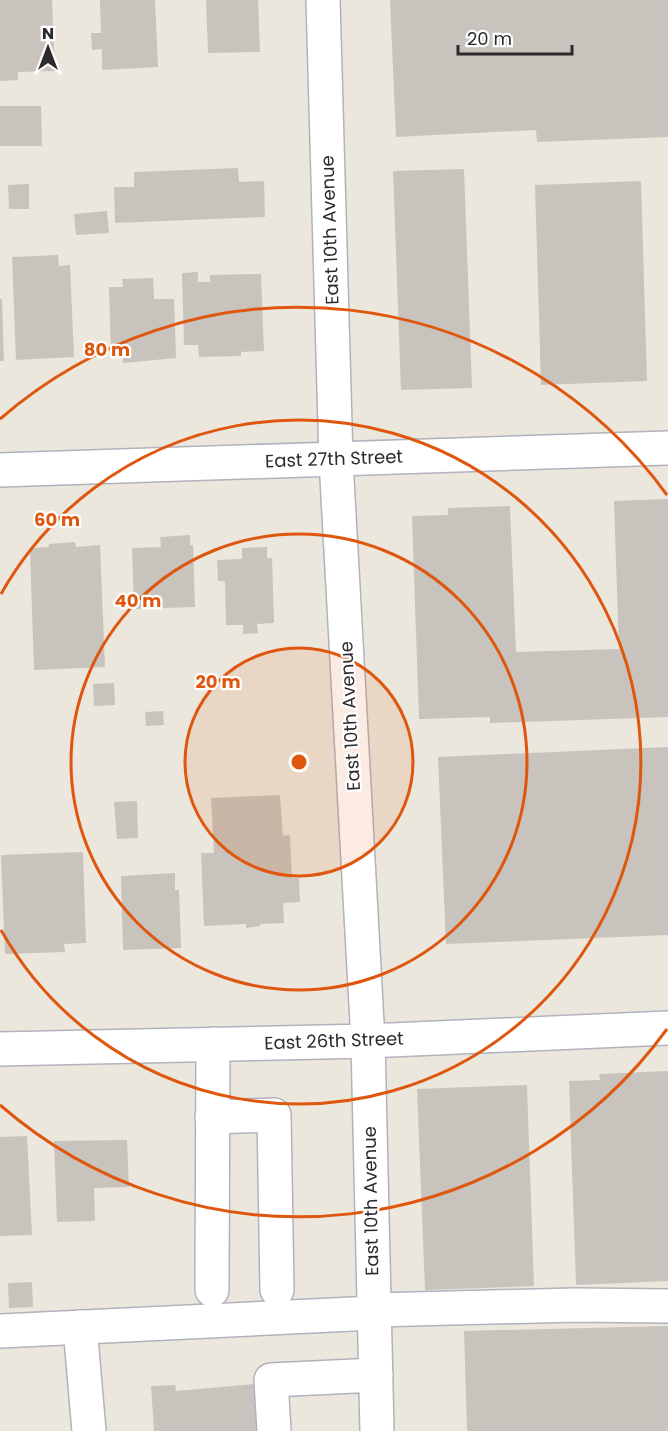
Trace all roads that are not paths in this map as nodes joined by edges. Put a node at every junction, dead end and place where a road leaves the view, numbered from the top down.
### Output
1 (323, 0) edge
2 (668, 447) edge
3 (336, 460) junction
4 (0, 470) edge
5 (668, 1028) edge
6 (368, 1041) junction
7 (213, 1044) junction
8 (0, 1049) edge
9 (213, 1117) junction
10 (212, 1290) dead end
11 (277, 1290) dead end
12 (668, 1306) edge
13 (374, 1311) junction
14 (80, 1328) junction
15 (0, 1331) edge
16 (376, 1375) junction
17 (89, 1431) edge
18 (274, 1431) edge
19 (377, 1431) edge

1 - 3 street, East 10th Avenue
2 - 3 street, East 27th Street
3 - 4 street, East 27th Street
3 - 6 street, East 10th Avenue
5 - 6 street, East 26th Street
6 - 7 street, East 26th Street
6 - 13 street, East 10th Avenue
7 - 8 street, East 26th Street
7 - 9 street
9 - 10 street
9 - 11 street
12 - 13 street
13 - 14 street
13 - 16 street, East 10th Avenue
14 - 15 street
14 - 17 street
16 - 18 street
16 - 19 street, East 10th Avenue

